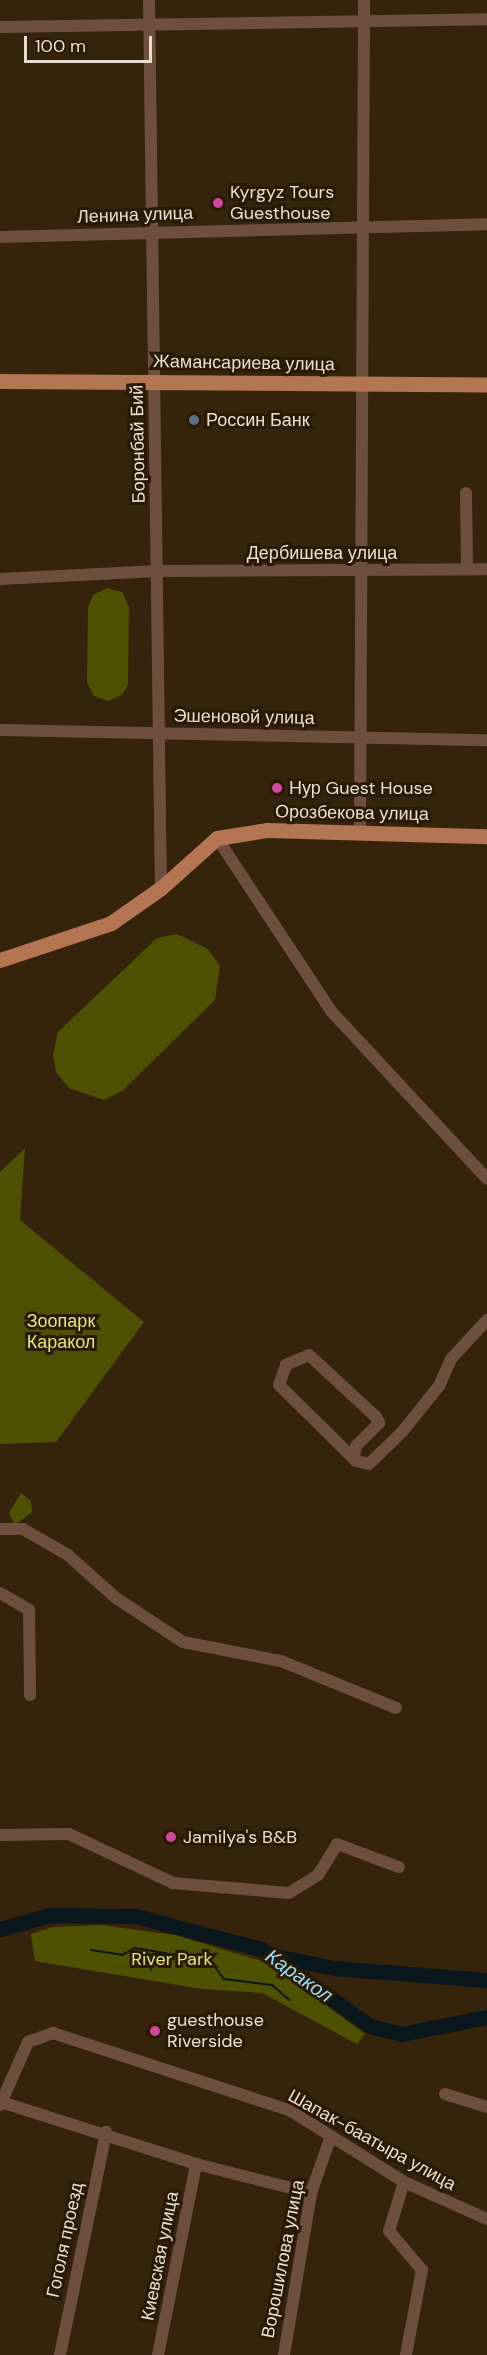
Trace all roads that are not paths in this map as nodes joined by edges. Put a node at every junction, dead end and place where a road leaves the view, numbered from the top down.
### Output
1 (149, 0) edge
2 (364, 0) edge
3 (487, 19) edge
4 (364, 22) junction
5 (149, 24) junction
6 (0, 27) edge
7 (487, 224) edge
8 (363, 226) junction
9 (153, 233) junction
10 (0, 237) edge
11 (0, 381) edge
12 (155, 382) junction
13 (362, 384) junction
14 (487, 384) edge
15 (466, 493) dead end
16 (487, 568) edge
17 (467, 569) junction
18 (158, 571) junction
19 (361, 572) junction
20 (0, 579) edge
21 (0, 730) edge
22 (159, 733) junction
23 (360, 737) junction
24 (487, 740) edge
25 (360, 833) junction
26 (487, 836) edge
27 (217, 838) junction
28 (161, 888) junction
29 (0, 960) edge
30 (487, 1179) edge
31 (487, 1320) edge
32 (354, 1457) junction
33 (0, 1529) edge
34 (0, 1593) edge
35 (30, 1695) dead end
36 (396, 1708) dead end
37 (0, 1834) edge
38 (399, 1867) dead end
39 (445, 2094) dead end
40 (1, 2103) edge
41 (487, 2107) edge
42 (106, 2132) junction
43 (331, 2136) junction
44 (196, 2164) junction
45 (404, 2182) junction
46 (311, 2193) junction
47 (487, 2219) edge
48 (60, 2355) edge
49 (158, 2355) edge
50 (284, 2355) edge
51 (406, 2355) edge

1 - 5 street, Боронбай Бий
2 - 4 street
3 - 4 street
4 - 5 street
4 - 8 street
5 - 6 street
5 - 9 street, Боронбай Бий
7 - 8 street, Ленина улица
8 - 9 street, Ленина улица
8 - 13 street
9 - 10 street, Ленина улица
9 - 12 street, Боронбай Бий
11 - 12 main road, Жамансариева улица
12 - 13 main road, Жамансариева улица
12 - 18 street, Боронбай Бий
13 - 14 main road, Жамансариева улица
13 - 19 street
15 - 17 street
16 - 17 street, Дербишева улица
17 - 19 street, Дербишева улица
18 - 19 street, Дербишева улица
18 - 20 street, Дербишева улица
18 - 22 street, Боронбай Бий
19 - 23 street
21 - 22 street, Эшеновой улица
22 - 23 street, Эшеновой улица
22 - 28 street, Боронбай Бий
23 - 24 street, Эшеновой улица
23 - 25 street
25 - 26 main road, Орозбекова улица
25 - 27 main road, Орозбекова улица
27 - 28 main road
27 - 30 street
28 - 29 main road
31 - 32 street
32 - 32 street
33 - 36 street
34 - 35 street
37 - 38 street
39 - 41 street
40 - 42 street, Шапак-баатыра улица
40 - 43 street, Шапак-баатыра улица
42 - 44 street, Шапак-баатыра улица
42 - 48 street, Гоголя проезд
43 - 45 street, Шапак-баатыра улица
43 - 46 street, Ворошилова улица
44 - 46 street, Шапак-баатыра улица
44 - 49 street, Киевская улица
45 - 47 street, Шапак-баатыра улица
45 - 51 street
46 - 50 street, Ворошилова улица

